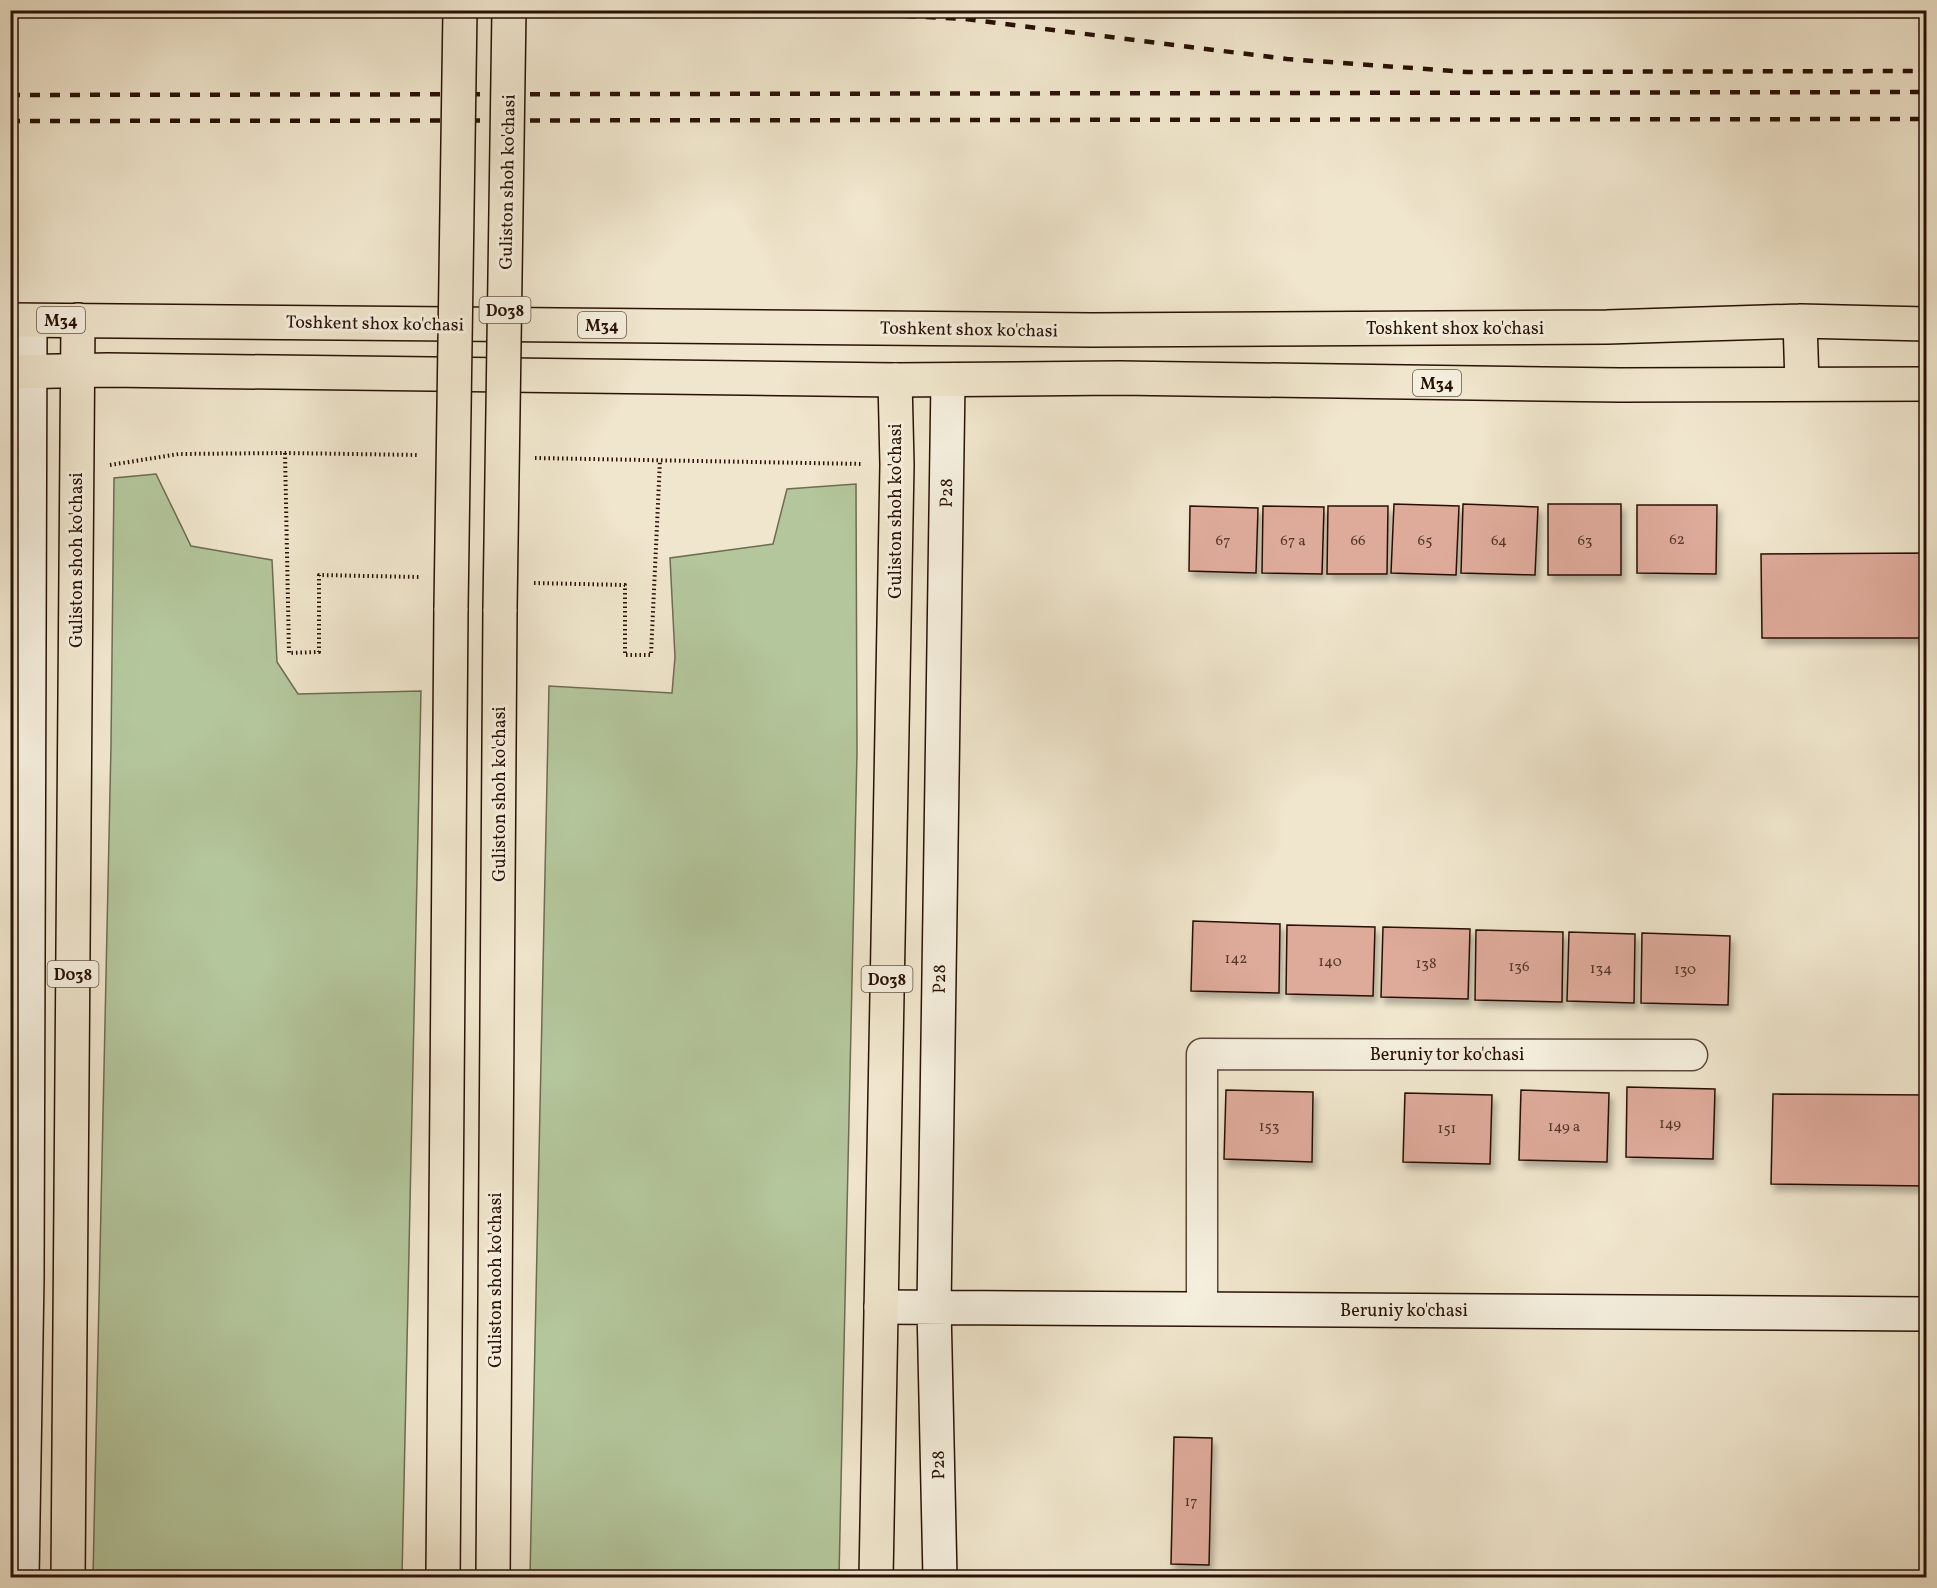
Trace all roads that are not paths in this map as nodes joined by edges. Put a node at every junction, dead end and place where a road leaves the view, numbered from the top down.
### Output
1 (460, 10) edge
2 (510, 10) edge
3 (20, 320) edge
4 (78, 320) junction
5 (1800, 321) junction
6 (1926, 324) edge
7 (77, 370) junction
8 (20, 371) edge
9 (895, 380) junction
10 (948, 381) junction
11 (1802, 384) junction
12 (1926, 384) edge
13 (19, 967) edge
14 (1692, 1055) dead end
15 (19, 1201) edge
16 (19, 1277) edge
17 (881, 1307) junction
18 (934, 1307) junction
19 (1202, 1309) junction
20 (1926, 1314) edge
21 (22, 1578) edge
22 (68, 1578) edge
23 (443, 1578) edge
24 (493, 1578) edge
25 (876, 1578) edge
26 (940, 1578) edge

1 - 23 main road, D038, bridge
2 - 24 main road, Guliston shoh ko'chasi / D038, bridge
3 - 4 main road, Toshkent shox ko'chasi / M34
3 - 8 main road
4 - 5 main road, Toshkent shox ko'chasi / M34
4 - 7 main road, Guliston shoh ko'chasi
5 - 6 main road, Toshkent shox ko'chasi / M34
5 - 11 main road
7 - 8 main road, M34
7 - 9 main road, M34
7 - 22 main road, Guliston shoh ko'chasi / D038
8 - 13 main road, D038
9 - 10 main road, M34
9 - 17 main road, Guliston shoh ko'chasi / D038
10 - 11 main road, M34
10 - 18 main road, Р28 / D038
11 - 12 main road, M34
13 - 15 main road, D038
14 - 19 street, Beruniy tor ko'chasi
15 - 16 main road, D038
16 - 21 main road, D038
17 - 18 main road, Beruniy ko'chasi
17 - 25 main road, Guliston shoh ko'chasi / D038
18 - 19 main road, Beruniy ko'chasi
18 - 26 main road, Р28 / D038
19 - 20 main road, Beruniy ko'chasi

